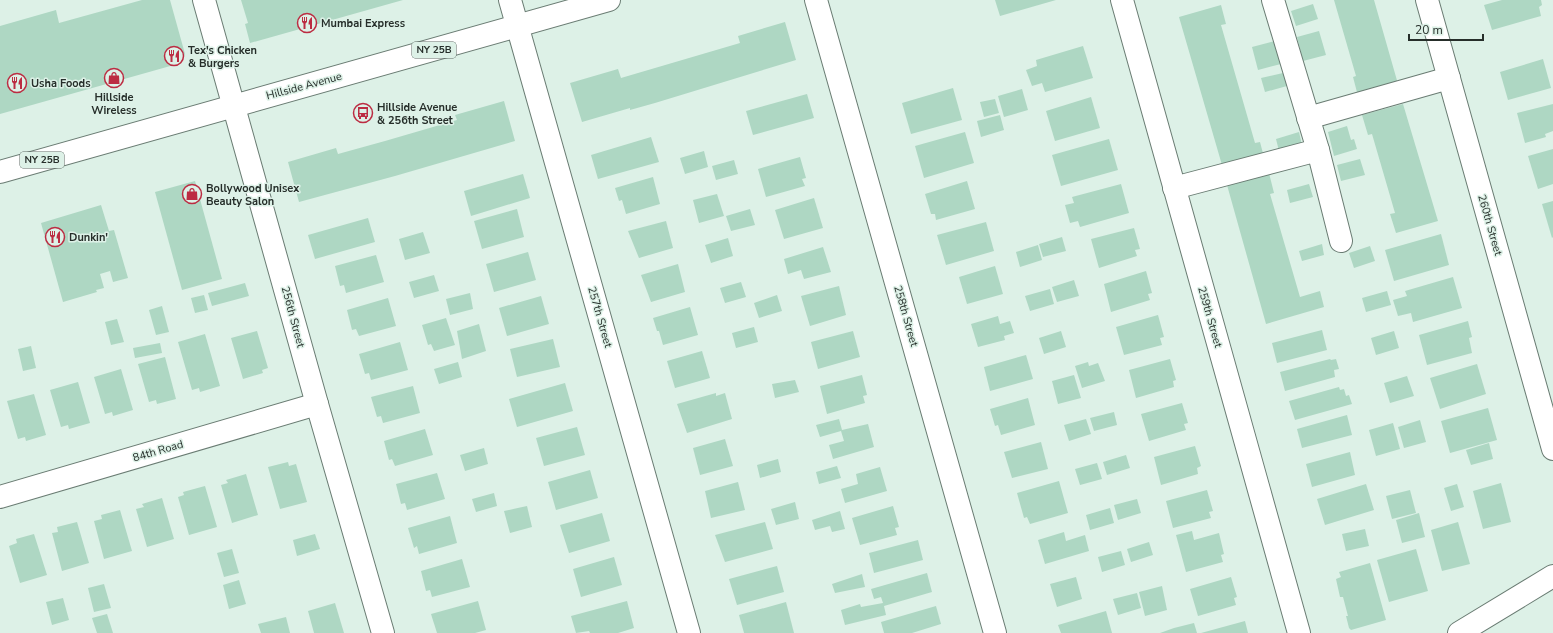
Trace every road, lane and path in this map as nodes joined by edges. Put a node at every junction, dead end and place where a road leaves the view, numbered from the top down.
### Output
1 (204, 0) edge
2 (510, 0) edge
3 (609, 0) edge
4 (816, 0) edge
5 (1122, 0) edge
6 (1273, 0) edge
7 (1427, 0) edge
8 (518, 26) junction
9 (1448, 78) junction
10 (234, 106) junction
11 (1308, 118) junction
12 (1318, 150) junction
13 (0, 172) edge
14 (1174, 188) junction
15 (1341, 241) dead end
16 (317, 404) junction
17 (1553, 449) edge
18 (0, 497) edge
19 (1553, 576) edge
20 (384, 633) edge
21 (689, 633) edge
22 (995, 633) edge
23 (1300, 633) edge
24 (1459, 633) edge

1 - 10 street, 256th Street
2 - 8 street, 257th Street
3 - 8 street, Hillside Avenue / NY 25B
4 - 22 street, 258th Street
5 - 14 street, 259th Street
6 - 11 street
7 - 9 street, 260th Street
8 - 10 street, Hillside Avenue / NY 25B
8 - 21 street, 257th Street
9 - 11 street
9 - 17 street, 260th Street
10 - 13 street, Hillside Avenue / NY 25B
10 - 16 street, 256th Street
11 - 12 street
12 - 14 street
12 - 15 street
14 - 23 street, 259th Street
16 - 18 street, 84th Road
16 - 20 street, 256th Street
19 - 24 street

